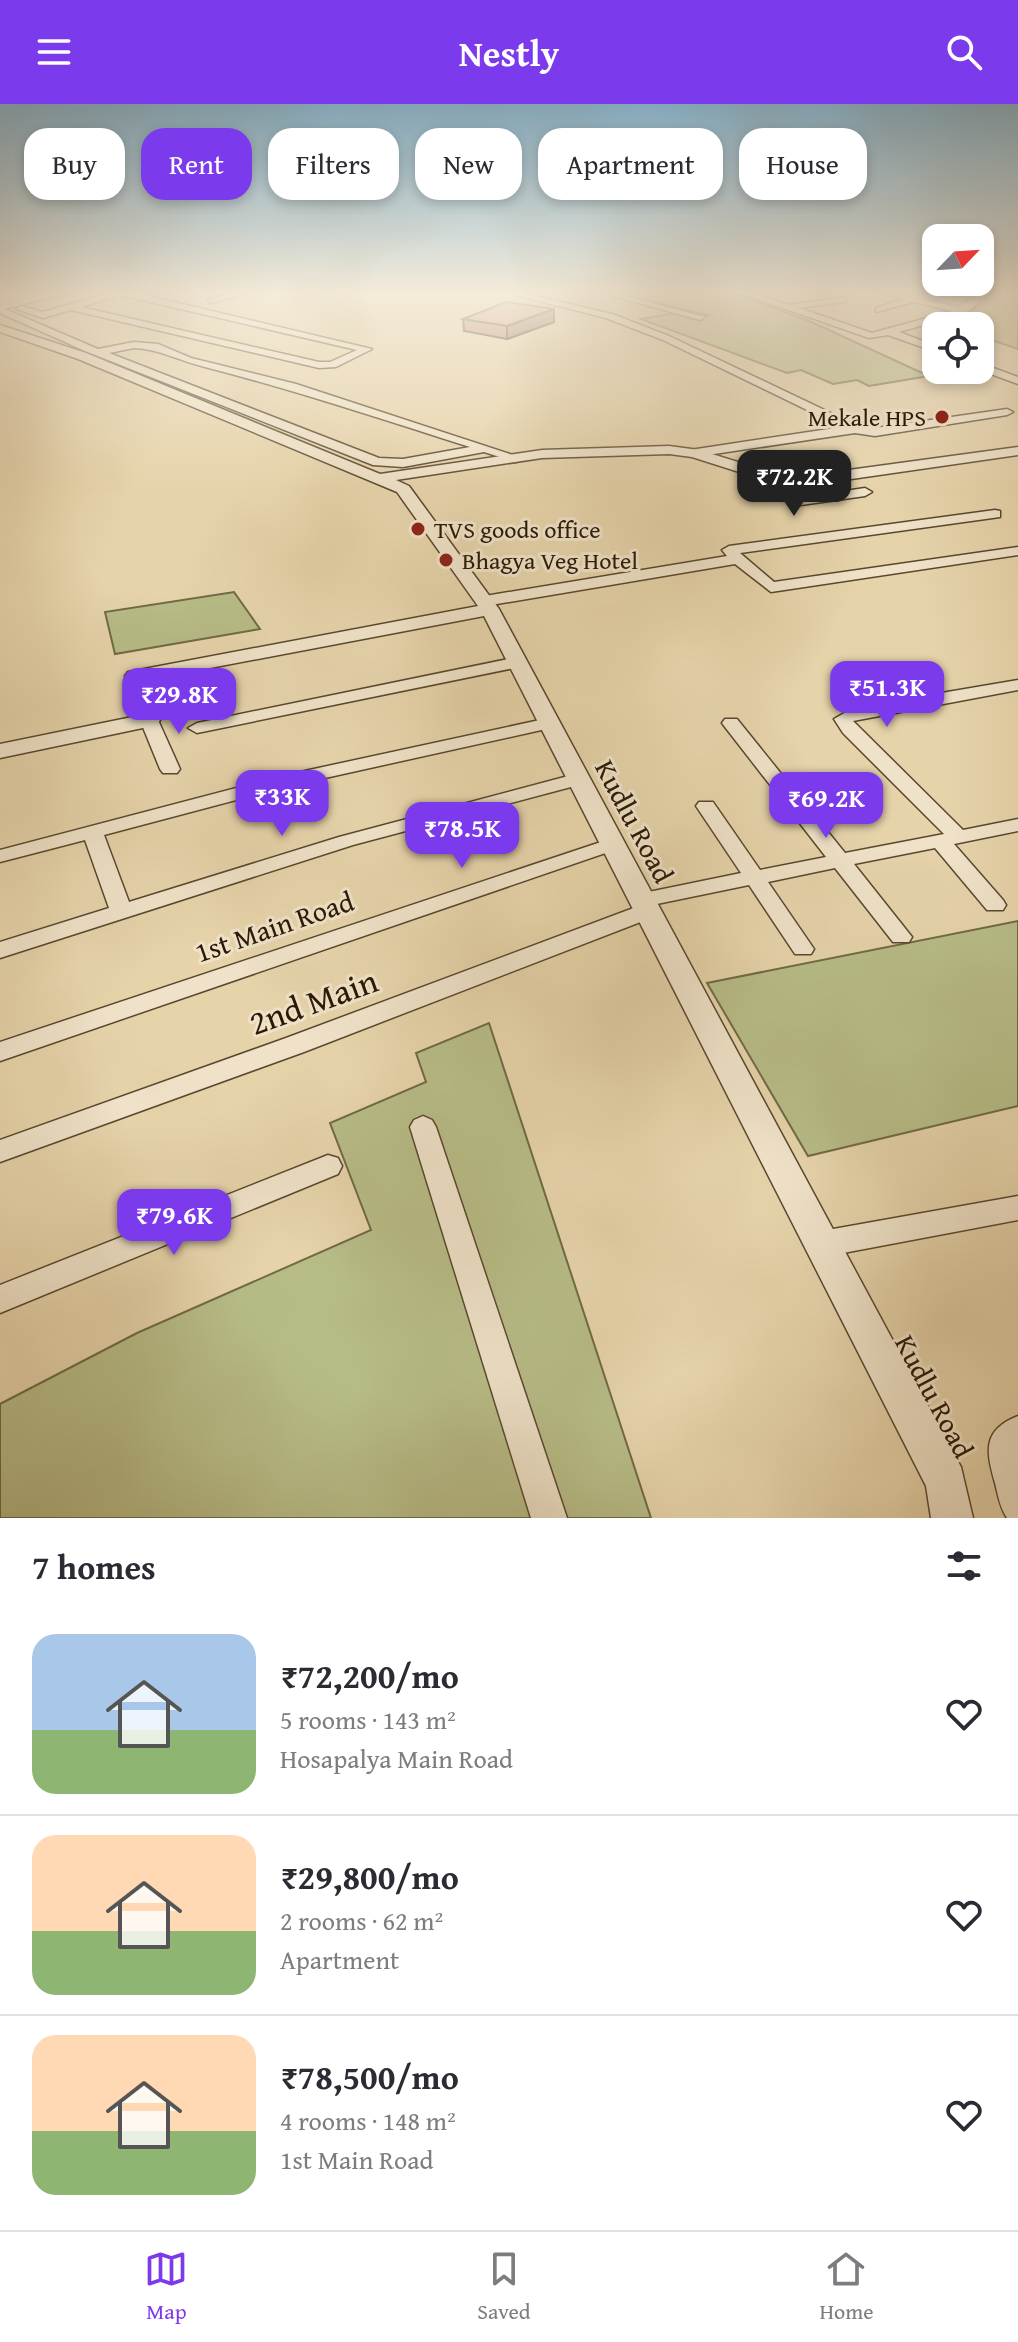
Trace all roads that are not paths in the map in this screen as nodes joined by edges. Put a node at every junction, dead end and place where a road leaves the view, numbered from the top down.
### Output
1 (96, 357) edge
2 (102, 357) edge
3 (180, 357) edge
4 (285, 357) edge
5 (352, 357) edge
6 (705, 357) edge
7 (187, 360) junction
8 (147, 370) junction
9 (994, 372) edge
10 (1018, 381) edge
11 (1007, 412) dead end
12 (855, 429) junction
13 (485, 448) junction
14 (1018, 451) edge
15 (694, 453) junction
16 (516, 458) junction
17 (381, 478) junction
18 (789, 483) junction
19 (865, 492) dead end
20 (995, 514) dead end
21 (969, 517) junction
22 (991, 534) dead end
23 (1017, 552) edge
24 (738, 559) junction
25 (488, 605) junction
26 (518, 662) junction
27 (1018, 685) edge
28 (149, 720) junction
29 (549, 723) junction
30 (731, 723) dead end
31 (197, 728) dead end
32 (0, 751) edge
33 (170, 769) dead end
34 (579, 779) junction
35 (706, 806) dead end
36 (1018, 825) edge
37 (92, 831) junction
38 (950, 838) junction
39 (613, 844) junction
40 (0, 856) edge
41 (840, 860) junction
42 (754, 877) junction
43 (995, 905) dead end
44 (645, 906) junction
45 (121, 911) junction
46 (901, 937) dead end
47 (803, 949) dead end
48 (0, 950) edge
49 (0, 1052) edge
50 (423, 1127) dead end
51 (0, 1151) edge
52 (328, 1166) dead end
53 (1018, 1208) edge
54 (822, 1244) junction
55 (0, 1299) edge
56 (1018, 1432) edge
57 (1018, 1505) edge
58 (549, 1518) edge
59 (952, 1518) edge

1 - 17 street, Kudlu Road
2 - 8 street
3 - 7 street
4 - 5 street
6 - 12 street
7 - 8 street
7 - 13 street
8 - 13 street
9 - 10 street
11 - 12 street
12 - 15 street
13 - 16 street
14 - 18 street
15 - 16 street
15 - 18 street
16 - 17 street
17 - 25 street, Kudlu Road
18 - 19 street
20 - 21 street
21 - 22 street
21 - 24 street
23 - 24 street
24 - 25 street
25 - 26 street, Kudlu Road
25 - 28 street
26 - 29 street, Kudlu Road
26 - 31 street
27 - 38 street
28 - 32 street
28 - 33 street
29 - 34 street, Kudlu Road
29 - 37 street
30 - 41 street
34 - 39 street, Kudlu Road
34 - 45 street
35 - 42 street
36 - 38 street, 2nd Main
37 - 40 street
37 - 45 street
38 - 41 street, 2nd Main
38 - 43 street
39 - 44 street, Kudlu Road
39 - 49 street, 1st Main Road
41 - 42 street, 2nd Main
41 - 46 street
42 - 44 street, 2nd Main
42 - 47 street
44 - 51 street, 2nd Main
44 - 54 street, Kudlu Road
45 - 48 street
50 - 58 street
52 - 55 street
53 - 54 street
54 - 59 street, Kudlu Road
56 - 57 street

